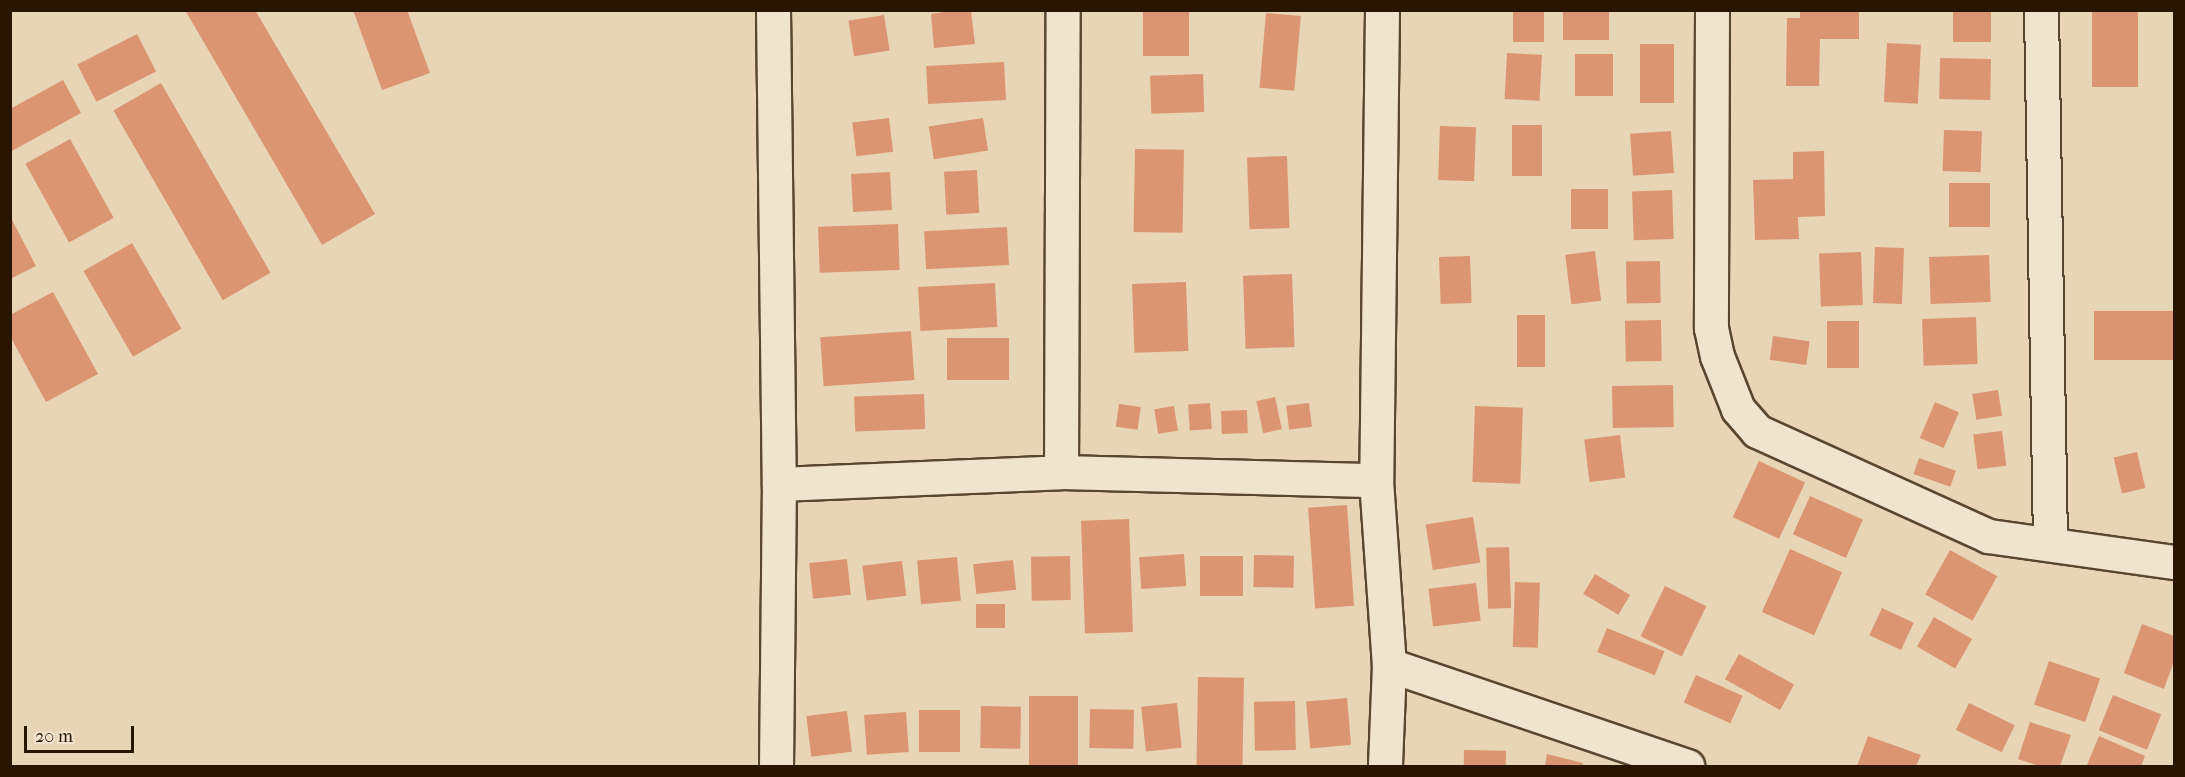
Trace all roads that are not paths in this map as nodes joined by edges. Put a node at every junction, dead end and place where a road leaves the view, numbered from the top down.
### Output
1 (773, 10) edge
2 (1063, 10) edge
3 (1383, 10) edge
4 (1713, 10) edge
5 (2041, 10) edge
6 (1061, 472) junction
7 (1376, 480) junction
8 (779, 484) junction
9 (2050, 544) junction
10 (2175, 562) edge
11 (1389, 665) junction
12 (776, 766) edge
13 (1385, 766) edge
14 (1688, 766) edge

1 - 8 street
2 - 6 street
3 - 7 street
4 - 9 street
5 - 9 street
6 - 7 street
6 - 8 street
7 - 11 street
8 - 12 street
9 - 10 street
11 - 13 street
11 - 14 street

